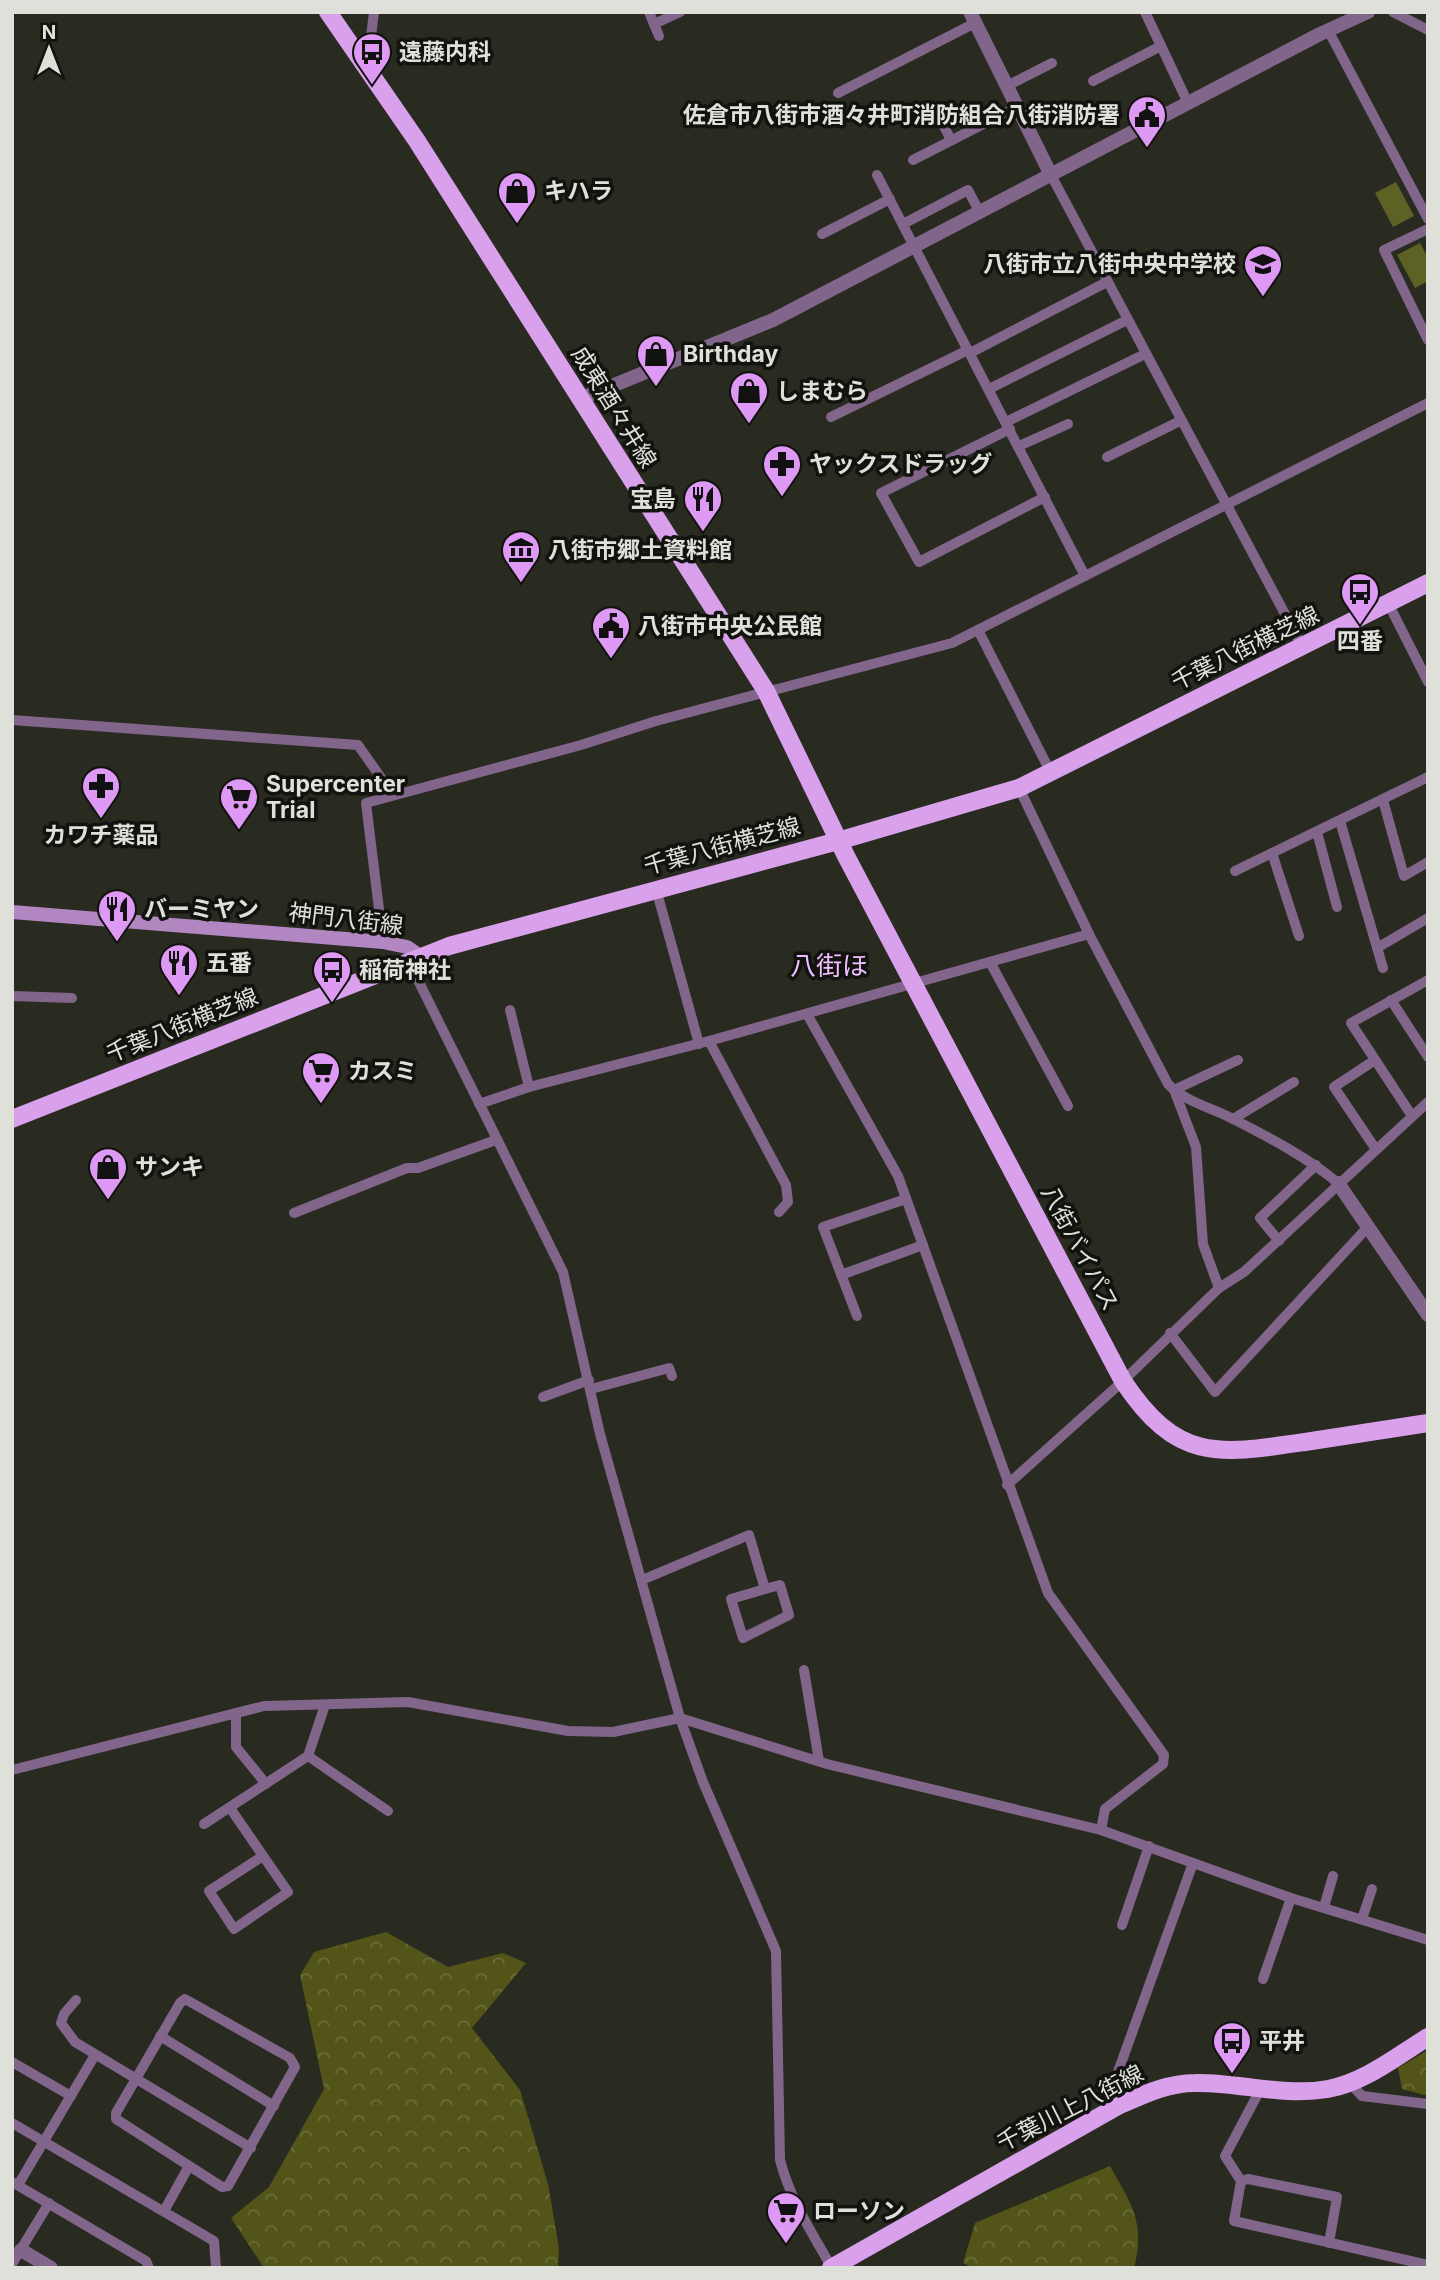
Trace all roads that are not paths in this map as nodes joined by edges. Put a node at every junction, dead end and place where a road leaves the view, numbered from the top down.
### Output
1 (328, 12) edge
2 (374, 12) edge
3 (649, 12) edge
4 (680, 12) edge
5 (1145, 12) edge
6 (1368, 12) edge
7 (1394, 12) edge
8 (1344, 17) edge
9 (972, 18) edge
10 (654, 24) junction
11 (1328, 30) junction
12 (1428, 30) edge
13 (659, 36) dead end
14 (1161, 46) junction
15 (1052, 63) dead end
16 (367, 69) junction
17 (1093, 81) dead end
18 (1007, 86) junction
19 (838, 93) dead end
20 (1188, 103) junction
21 (1017, 107) junction
22 (935, 108) dead end
23 (951, 140) junction
24 (913, 160) dead end
25 (877, 175) dead end
26 (1051, 175) junction
27 (890, 199) junction
28 (980, 213) junction
29 (1428, 219) edge
30 (903, 224) junction
31 (1428, 229) edge
32 (822, 234) dead end
33 (915, 247) junction
34 (1107, 282) junction
35 (1127, 320) junction
36 (1428, 340) edge
37 (969, 351) junction
38 (1145, 354) junction
39 (989, 389) junction
40 (580, 399) junction
41 (1428, 403) edge
42 (831, 418) dead end
43 (1180, 421) junction
44 (1068, 424) dead end
45 (1008, 426) junction
46 (1019, 446) junction
47 (1107, 457) dead end
48 (1045, 497) junction
49 (1227, 504) junction
50 (1085, 576) junction
51 (1428, 583) edge
52 (1388, 603) junction
53 (978, 630) junction
54 (1303, 646) junction
55 (1428, 682) edge
56 (766, 691) junction
57 (12, 720) edge
58 (1051, 773) junction
59 (1427, 781) edge
60 (1019, 788) junction
61 (393, 795) junction
62 (1383, 800) junction
63 (1340, 821) junction
64 (1317, 832) junction
65 (838, 841) junction
66 (1272, 853) junction
67 (1428, 862) edge
68 (1235, 871) dead end
69 (656, 889) junction
70 (1337, 907) dead end
71 (12, 912) edge
72 (1428, 918) edge
73 (1089, 934) junction
74 (1299, 936) dead end
75 (383, 942) junction
76 (1377, 948) junction
77 (414, 958) junction
78 (990, 962) junction
79 (1383, 968) dead end
80 (1428, 980) edge
81 (912, 983) junction
82 (12, 996) edge
83 (72, 998) dead end
84 (1391, 1000) junction
85 (510, 1010) dead end
86 (807, 1014) junction
87 (704, 1042) junction
88 (1428, 1057) edge
89 (1238, 1060) dead end
90 (1375, 1060) junction
91 (1294, 1082) dead end
92 (529, 1087) junction
93 (1174, 1090) junction
94 (1428, 1102) edge
95 (479, 1104) junction
96 (1068, 1107) dead end
97 (1412, 1116) junction
98 (12, 1119) edge
99 (1233, 1119) junction
100 (496, 1140) junction
101 (1375, 1148) junction
102 (1316, 1165) junction
103 (1338, 1183) junction
104 (906, 1199) junction
105 (779, 1212) dead end
106 (294, 1213) dead end
107 (1367, 1228) junction
108 (1279, 1241) junction
109 (923, 1245) junction
110 (841, 1275) junction
111 (1219, 1288) junction
112 (1428, 1315) edge
113 (857, 1316) dead end
114 (1170, 1333) junction
115 (672, 1376) dead end
116 (1123, 1381) junction
117 (590, 1384) junction
118 (543, 1396) dead end
119 (1428, 1423) edge
120 (1007, 1485) junction
121 (642, 1580) junction
122 (765, 1589) junction
123 (804, 1670) dead end
124 (326, 1705) junction
125 (236, 1713) junction
126 (680, 1718) junction
127 (308, 1756) junction
128 (819, 1761) junction
129 (12, 1770) edge
130 (266, 1784) junction
131 (230, 1808) junction
132 (388, 1811) dead end
133 (204, 1824) dead end
134 (1101, 1830) junction
135 (1149, 1846) junction
136 (263, 1856) junction
137 (1193, 1863) junction
138 (1333, 1876) dead end
139 (1372, 1889) dead end
140 (1292, 1898) junction
141 (1324, 1907) junction
142 (1362, 1919) junction
143 (1122, 1925) dead end
144 (1428, 1940) edge
145 (1263, 1979) dead end
146 (76, 2000) dead end
147 (160, 2036) junction
148 (1428, 2037) edge
149 (95, 2055) junction
150 (12, 2062) edge
151 (135, 2079) junction
152 (1350, 2083) junction
153 (1260, 2090) junction
154 (71, 2096) junction
155 (1428, 2104) edge
156 (274, 2106) junction
157 (1118, 2106) junction
158 (12, 2123) edge
159 (44, 2141) junction
160 (251, 2148) junction
161 (189, 2166) junction
162 (1241, 2181) junction
163 (15, 2184) edge
164 (49, 2203) junction
165 (164, 2211) junction
166 (1329, 2243) junction
167 (21, 2250) junction
168 (12, 2264) edge
169 (1428, 2265) edge
170 (51, 2268) edge
171 (149, 2268) edge
172 (216, 2268) edge
173 (832, 2268) edge

1 - 16 main road, 成東酒々井線
2 - 16 street
3 - 10 street
4 - 10 street
5 - 14 street
6 - 8 street
7 - 12 street
8 - 11 street
9 - 18 street
9 - 19 street
10 - 13 street
11 - 20 street
11 - 29 street
14 - 17 street
14 - 20 street
15 - 18 street
16 - 40 main road, 成東酒々井線
18 - 21 street
20 - 26 street
21 - 23 street
21 - 26 street
22 - 23 street
23 - 24 street
25 - 27 street
26 - 28 street
26 - 34 street
27 - 30 street
27 - 32 street
28 - 30 street
28 - 33 street
30 - 33 street
31 - 36 street
33 - 37 street
33 - 40 street
34 - 35 street
34 - 37 street
35 - 38 street
35 - 39 street
37 - 39 street
37 - 42 street
38 - 43 street
38 - 45 street
39 - 45 street
40 - 56 main road, 成東酒々井線
41 - 49 street
43 - 47 street
43 - 49 street
44 - 46 street
45 - 46 street
45 - 48 street
46 - 48 street
48 - 50 street
49 - 50 street
49 - 54 street
50 - 53 street
51 - 52 main road, 千葉八街横芝線
52 - 54 main road, 千葉八街横芝線
52 - 55 street
53 - 56 street
53 - 58 street
54 - 58 main road, 千葉八街横芝線
56 - 61 street
56 - 65 main road, 成東酒々井線
57 - 61 street
58 - 60 main road, 千葉八街横芝線
59 - 62 street
60 - 65 main road, 千葉八街横芝線
60 - 73 street
61 - 75 street
62 - 63 street
62 - 67 street
63 - 64 street
63 - 76 street
64 - 66 street
64 - 70 street
65 - 69 main road, 千葉八街横芝線
65 - 81 main road, 八街バイパス
66 - 68 street
66 - 74 street
69 - 77 main road, 千葉八街横芝線
69 - 87 street
71 - 75 main road, 神門八街線
72 - 76 street
73 - 78 street
73 - 93 street
75 - 77 main road, 神門八街線
76 - 79 street
77 - 95 street
77 - 98 main road, 千葉八街横芝線
78 - 81 street
78 - 96 street
80 - 84 street
81 - 86 street
81 - 116 main road, 八街バイパス
82 - 83 street
84 - 88 street
84 - 90 street
85 - 92 street
86 - 87 street
86 - 104 street
87 - 92 street
87 - 105 street
89 - 93 street
90 - 97 street
90 - 101 street
91 - 99 street
92 - 95 street
93 - 99 street
93 - 111 street
94 - 97 street
95 - 100 street
97 - 101 street
99 - 102 street
100 - 106 street
100 - 117 street
101 - 103 street
102 - 103 street
102 - 108 street
103 - 107 street
103 - 108 street
104 - 109 street
104 - 110 street
107 - 112 street
107 - 114 street
108 - 111 street
109 - 110 street
109 - 120 street
110 - 113 street
111 - 114 street
114 - 116 street
115 - 117 street
116 - 119 main road, 八街バイパス
116 - 120 street
117 - 118 street
117 - 121 street
120 - 134 street
121 - 122 street
121 - 126 street
122 - 122 street
123 - 128 street
124 - 125 street
124 - 126 street
124 - 127 street
125 - 129 street
125 - 130 street
126 - 128 street
126 - 173 street
127 - 130 street
127 - 132 street
128 - 134 street
130 - 131 street
131 - 133 street
131 - 136 street
134 - 135 street
135 - 137 street
135 - 143 street
136 - 136 street
137 - 140 street
137 - 157 street
138 - 141 street
139 - 142 street
140 - 141 street
140 - 145 street
141 - 142 street
142 - 144 street
146 - 149 street
147 - 151 street
147 - 156 street
147 - 156 street
148 - 152 main road, 千葉川上八街線
149 - 151 street
149 - 154 street
150 - 154 street
151 - 160 street
151 - 161 street
152 - 153 main road, 千葉川上八街線
152 - 155 street
153 - 157 main road, 千葉川上八街線
153 - 162 street
154 - 159 street
156 - 160 street
157 - 173 main road, 千葉川上八街線
158 - 159 street
159 - 163 street
159 - 165 street
160 - 161 street
161 - 165 street
162 - 166 street
162 - 166 street
163 - 164 street
164 - 167 street
164 - 171 street
165 - 172 street
166 - 169 street
167 - 168 street
167 - 170 street

